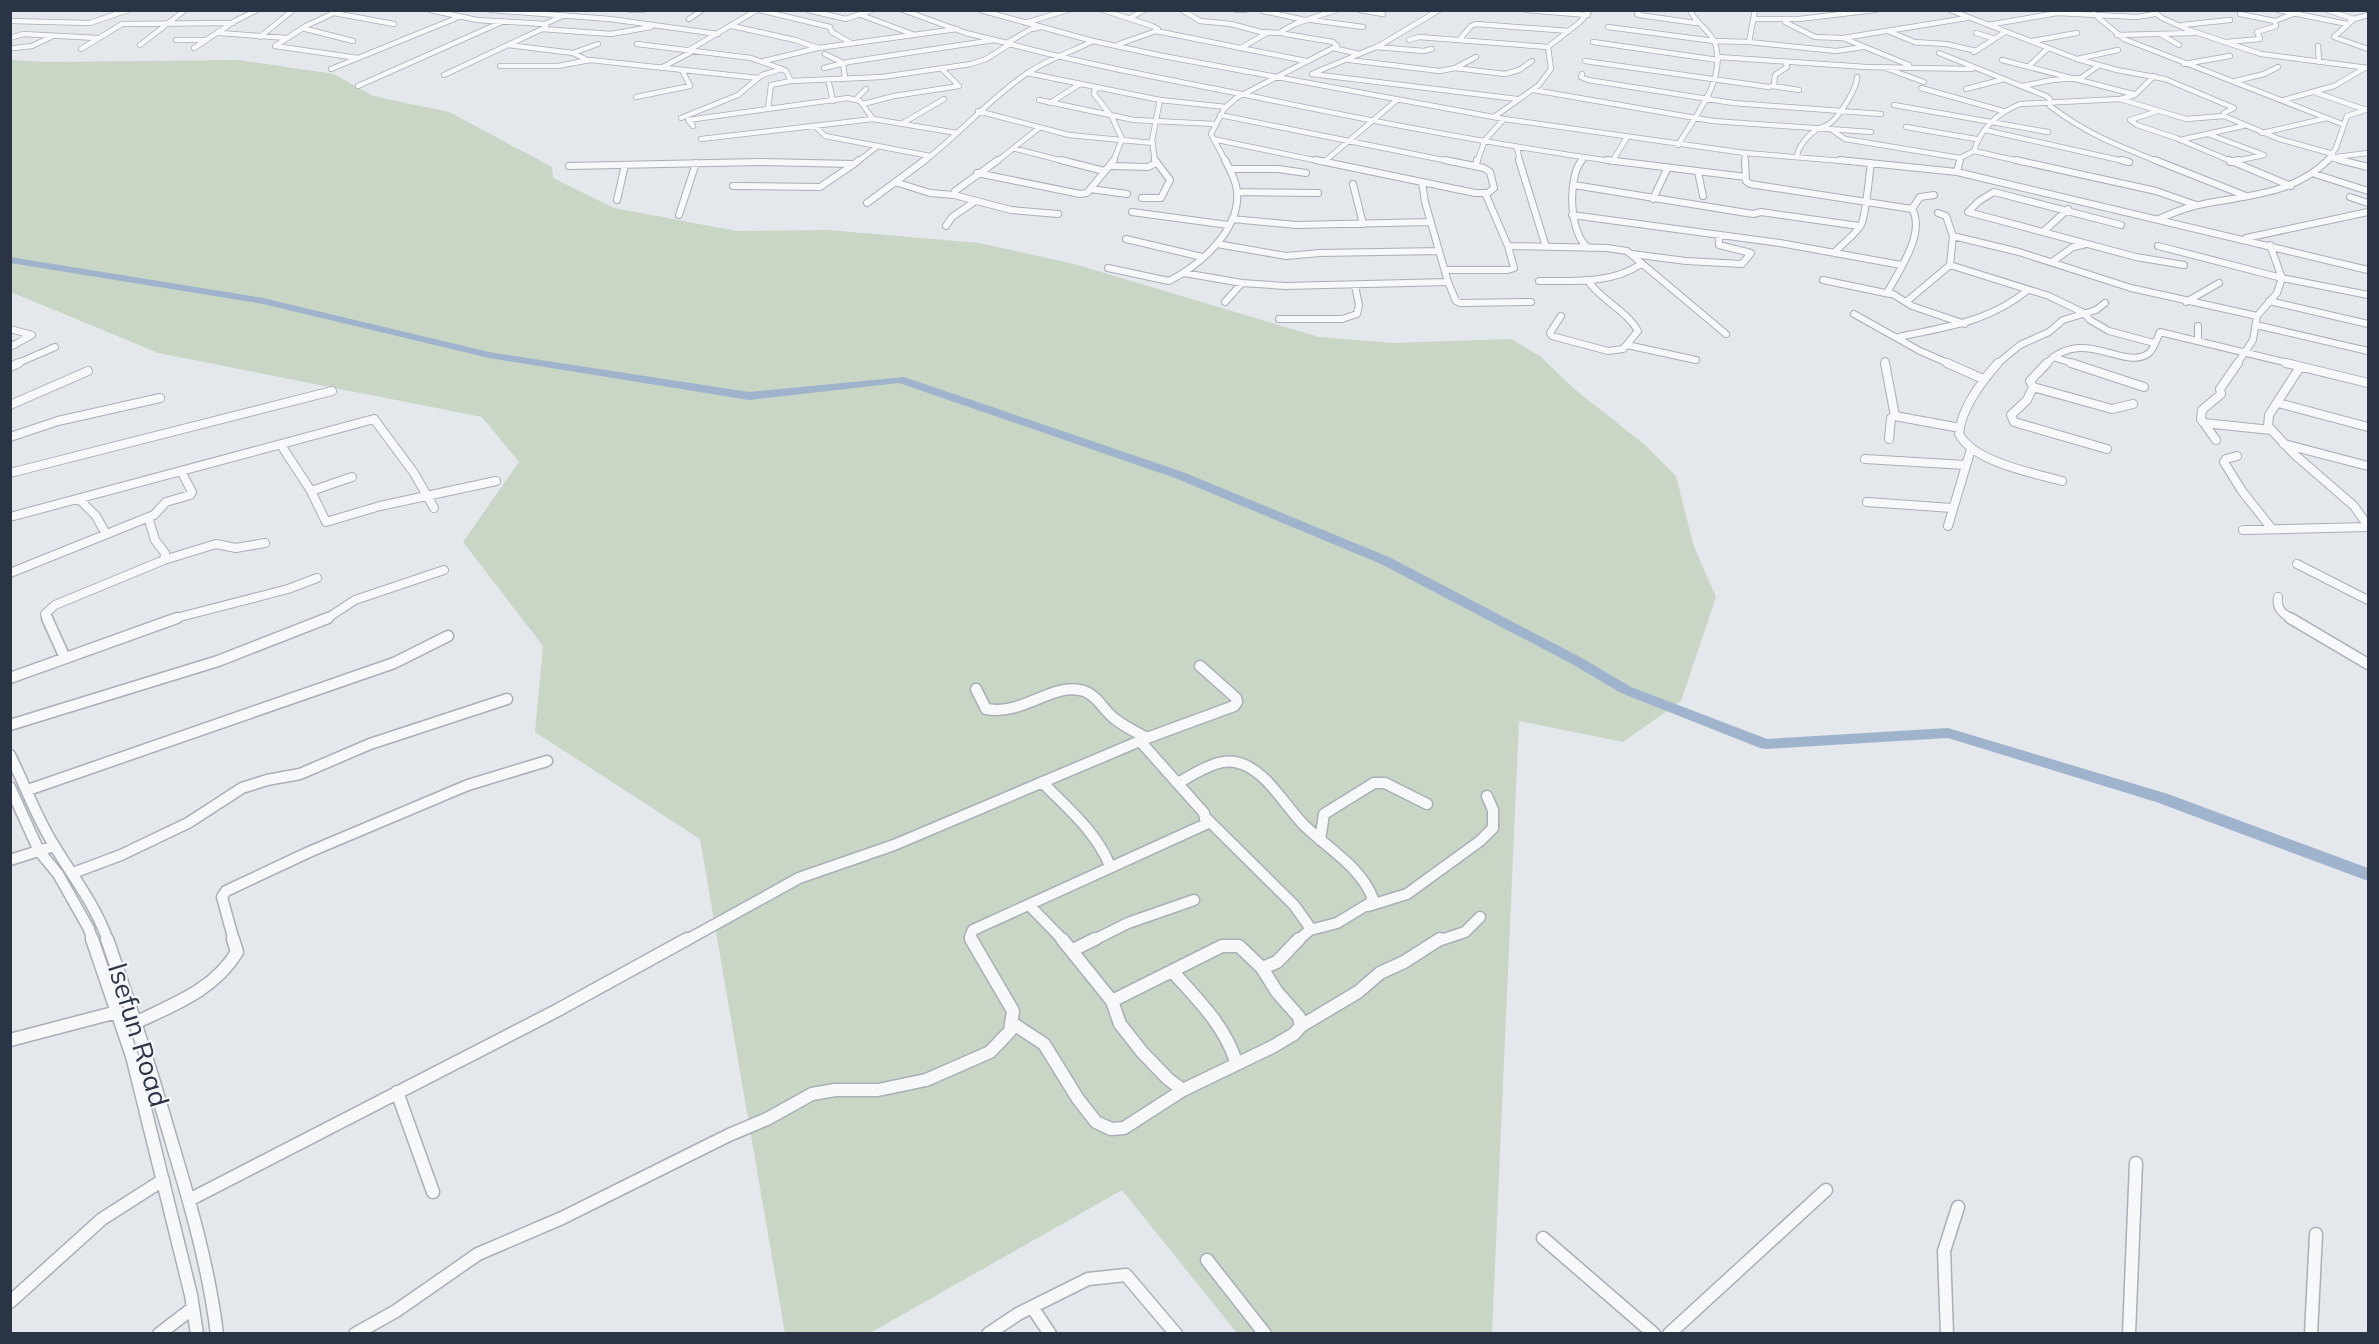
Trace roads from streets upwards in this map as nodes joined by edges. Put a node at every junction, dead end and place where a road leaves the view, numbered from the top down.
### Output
1 (128, 10) edge
2 (185, 10) edge
3 (256, 10) edge
4 (293, 10) edge
5 (340, 10) edge
6 (430, 10) edge
7 (572, 10) edge
8 (630, 10) edge
9 (643, 10) edge
10 (702, 10) edge
11 (758, 10) edge
12 (808, 10) edge
13 (872, 10) edge
14 (903, 10) edge
15 (980, 10) edge
16 (1068, 10) edge
17 (1103, 10) edge
18 (1144, 10) edge
19 (1182, 10) edge
20 (1236, 10) edge
21 (1245, 10) edge
22 (1336, 10) edge
23 (1360, 10) edge
24 (1439, 10) edge
25 (1526, 10) edge
26 (1640, 10) edge
27 (1690, 10) edge
28 (1755, 10) edge
29 (1826, 10) edge
30 (1875, 10) edge
31 (1950, 10) edge
32 (2278, 10) edge
33 (2327, 10) edge
34 (492, 11) edge
35 (1263, 11) edge
36 (1530, 11) edge
37 (2096, 12) edge
38 (2153, 12) edge
39 (334, 13) junction
40 (1589, 13) edge
41 (1383, 14) dead end
42 (2240, 14) dead end
43 (2293, 14) junction
44 (563, 15) junction
45 (861, 15) junction
46 (2368, 15) edge
47 (1838, 16) junction
48 (459, 17) junction
49 (1130, 18) junction
50 (1969, 18) junction
51 (689, 19) dead end
52 (1754, 19) junction
53 (2354, 19) junction
54 (1307, 20) junction
55 (2230, 20) dead end
56 (10, 21) edge
57 (504, 21) junction
58 (2275, 21) junction
59 (42, 22) junction
60 (1785, 22) junction
61 (171, 23) junction
62 (233, 23) junction
63 (1023, 23) junction
64 (1696, 23) junction
65 (394, 24) dead end
66 (2347, 24) junction
67 (1988, 25) junction
68 (544, 26) junction
69 (653, 26) junction
70 (732, 26) junction
71 (1515, 26) junction
72 (2180, 26) junction
73 (1363, 27) dead end
74 (1608, 27) dead end
75 (302, 28) junction
76 (1040, 28) junction
77 (957, 30) junction
78 (1886, 30) junction
79 (1569, 31) junction
80 (1156, 32) junction
81 (2005, 32) junction
82 (220, 33) junction
83 (1267, 33) junction
84 (1283, 33) junction
85 (1976, 33) dead end
86 (2077, 33) dead end
87 (2199, 33) junction
88 (23, 34) junction
89 (718, 34) junction
90 (2160, 34) junction
91 (914, 35) junction
92 (2117, 35) junction
93 (53, 36) junction
94 (260, 37) junction
95 (10, 38) edge
96 (97, 38) junction
97 (286, 38) junction
98 (1843, 38) junction
99 (1992, 38) junction
100 (1460, 39) junction
101 (176, 40) dead end
102 (206, 40) junction
103 (994, 40) junction
104 (1409, 40) dead end
105 (353, 41) dead end
106 (1093, 41) junction
107 (1490, 41) junction
108 (1714, 41) junction
109 (1593, 42) dead end
110 (1749, 42) junction
111 (2030, 42) junction
112 (2227, 42) junction
113 (851, 43) junction
114 (598, 44) dead end
115 (637, 44) dead end
116 (1009, 44) junction
117 (1118, 44) junction
118 (140, 45) dead end
119 (508, 45) junction
120 (2179, 45) dead end
121 (1485, 46) dead end
122 (2318, 46) dead end
123 (1376, 47) junction
124 (1548, 47) junction
125 (1863, 47) junction
126 (14, 48) dead end
127 (194, 48) dead end
128 (818, 48) junction
129 (1241, 48) junction
130 (1333, 48) junction
131 (81, 49) dead end
132 (1432, 49) dead end
133 (2047, 49) junction
134 (2368, 49) edge
135 (691, 50) junction
136 (2118, 50) dead end
137 (573, 53) junction
138 (1939, 53) dead end
139 (825, 54) dead end
140 (1359, 54) junction
141 (2230, 56) dead end
142 (1061, 57) junction
143 (1476, 57) dead end
144 (361, 58) junction
145 (1719, 59) junction
146 (2077, 59) junction
147 (587, 60) junction
148 (1348, 60) junction
149 (2002, 60) dead end
150 (763, 61) junction
151 (1306, 61) junction
152 (1532, 61) dead end
153 (1585, 61) dead end
154 (1786, 62) junction
155 (2319, 62) junction
156 (843, 63) junction
157 (2184, 64) junction
158 (500, 66) dead end
159 (2029, 66) junction
160 (2098, 66) junction
161 (1883, 67) junction
162 (2278, 67) dead end
163 (661, 68) junction
164 (824, 68) dead end
165 (1455, 68) junction
166 (1920, 68) junction
167 (2367, 68) edge
168 (331, 69) dead end
169 (782, 69) junction
170 (942, 69) junction
171 (1978, 69) junction
172 (682, 70) junction
173 (1028, 73) junction
174 (1312, 74) junction
175 (1582, 74) dead end
176 (444, 75) dead end
177 (1857, 76) dead end
178 (2154, 76) junction
179 (758, 78) junction
180 (828, 78) junction
181 (845, 78) junction
182 (1272, 78) junction
183 (2070, 78) junction
184 (2005, 79) junction
185 (791, 81) junction
186 (1714, 81) junction
187 (2234, 81) junction
188 (1296, 82) junction
189 (1080, 84) junction
190 (358, 86) dead end
191 (1772, 86) junction
192 (2022, 86) junction
193 (1100, 88) junction
194 (1966, 88) dead end
195 (866, 89) dead end
196 (1533, 90) junction
197 (1799, 90) dead end
198 (2314, 92) junction
199 (1240, 95) junction
200 (2135, 95) junction
201 (636, 97) dead end
202 (1948, 97) junction
203 (856, 99) junction
204 (944, 99) dead end
205 (1517, 99) junction
206 (1706, 99) junction
207 (2120, 99) junction
208 (1039, 100) dead end
209 (1160, 100) junction
210 (1397, 100) junction
211 (2281, 100) junction
212 (833, 101) junction
213 (1050, 103) junction
214 (2050, 103) junction
215 (863, 104) junction
216 (1894, 105) dead end
217 (1959, 106) dead end
218 (1226, 107) junction
219 (768, 109) junction
220 (2367, 110) edge
221 (978, 111) junction
222 (1840, 111) junction
223 (2003, 111) junction
224 (2158, 111) junction
225 (1881, 114) dead end
226 (1220, 116) junction
227 (2224, 116) junction
228 (1112, 117) junction
229 (1494, 117) junction
230 (681, 118) dead end
231 (2327, 118) junction
232 (873, 119) junction
233 (1504, 119) junction
234 (1693, 119) junction
235 (1373, 120) junction
236 (1154, 121) junction
237 (1991, 121) junction
238 (903, 123) junction
239 (1215, 124) junction
240 (2342, 124) junction
241 (693, 126) dead end
242 (815, 126) junction
243 (2243, 126) junction
244 (1906, 127) dead end
245 (1039, 129) junction
246 (1816, 129) junction
247 (1832, 130) junction
248 (1985, 130) junction
249 (1871, 132) dead end
250 (2048, 132) dead end
251 (957, 133) junction
252 (2262, 133) junction
253 (2208, 134) junction
254 (1627, 137) junction
255 (701, 139) dead end
256 (1213, 139) junction
257 (1977, 139) junction
258 (1349, 140) junction
259 (2180, 140) junction
260 (1484, 142) junction
261 (1120, 143) junction
262 (1153, 143) junction
263 (1678, 145) junction
264 (878, 146) junction
265 (1517, 148) junction
266 (1016, 149) junction
267 (1974, 151) junction
268 (1744, 153) junction
269 (2368, 153) edge
270 (930, 156) junction
271 (1797, 156) junction
272 (2332, 156) junction
273 (1584, 158) junction
274 (1960, 158) junction
275 (1325, 161) junction
276 (1612, 162) junction
277 (2129, 162) dead end
278 (2230, 162) junction
279 (696, 163) junction
280 (1156, 163) junction
281 (1871, 163) junction
282 (854, 164) junction
283 (569, 165) dead end
284 (625, 165) junction
285 (1110, 166) junction
286 (1476, 166) junction
287 (2368, 167) edge
288 (1230, 169) junction
289 (1667, 169) junction
290 (1104, 171) junction
291 (1698, 172) junction
292 (1957, 172) junction
293 (977, 173) junction
294 (1306, 173) dead end
295 (2315, 174) junction
296 (1746, 177) junction
297 (895, 182) junction
298 (1422, 182) junction
299 (1353, 184) dead end
300 (1574, 185) junction
301 (734, 186) dead end
302 (2291, 186) junction
303 (1090, 189) junction
304 (2368, 191) edge
305 (1237, 192) junction
306 (1485, 193) junction
307 (1127, 194) dead end
308 (1318, 194) dead end
309 (954, 195) junction
310 (1934, 195) dead end
311 (1703, 196) dead end
312 (2246, 196) junction
313 (2350, 197) dead end
314 (1142, 198) dead end
315 (1653, 199) junction
316 (617, 200) dead end
317 (1158, 200) junction
318 (1865, 201) junction
319 (974, 202) junction
320 (2084, 202) junction
321 (867, 203) dead end
322 (2368, 203) edge
323 (2196, 205) junction
324 (1912, 209) junction
325 (2065, 211) junction
326 (1132, 212) dead end
327 (2368, 212) edge
328 (1144, 213) junction
329 (1938, 213) dead end
330 (1058, 214) dead end
331 (679, 215) dead end
332 (1572, 215) junction
333 (2159, 219) junction
334 (1230, 222) junction
335 (1431, 222) junction
336 (1364, 224) junction
337 (2121, 225) dead end
338 (946, 226) dead end
339 (1859, 226) junction
340 (2043, 232) junction
341 (1719, 235) junction
342 (1953, 236) junction
343 (1126, 239) dead end
344 (2243, 239) junction
345 (1217, 244) junction
346 (2091, 245) junction
347 (2270, 245) junction
348 (1508, 246) junction
349 (2158, 246) dead end
350 (1546, 247) junction
351 (1589, 248) junction
352 (1439, 251) junction
353 (1834, 253) junction
354 (1632, 254) junction
355 (1202, 257) junction
356 (2052, 262) junction
357 (1641, 264) junction
358 (1901, 265) junction
359 (1950, 265) junction
360 (2184, 265) dead end
361 (1108, 268) dead end
362 (1446, 270) junction
363 (2368, 270) edge
364 (1184, 273) junction
365 (2282, 278) junction
366 (1587, 280) junction
367 (1823, 280) dead end
368 (1539, 281) dead end
369 (1448, 282) junction
370 (2219, 283) dead end
371 (1242, 284) junction
372 (1355, 286) junction
373 (2028, 290) junction
374 (1890, 294) junction
375 (2368, 295) edge
376 (2269, 301) junction
377 (1225, 302) dead end
378 (1531, 302) dead end
379 (1906, 302) junction
380 (2186, 302) junction
381 (2105, 303) dead end
382 (2084, 313) junction
383 (1854, 314) dead end
384 (1561, 316) dead end
385 (2257, 316) junction
386 (1279, 319) dead end
387 (1965, 324) junction
388 (2368, 324) edge
389 (2256, 325) junction
390 (2198, 326) dead end
391 (10, 330) edge
392 (1726, 334) dead end
393 (1899, 337) junction
394 (2198, 341) junction
395 (2154, 343) junction
396 (1627, 345) junction
397 (10, 346) edge
398 (55, 347) dead end
399 (2368, 351) edge
400 (2246, 352) junction
401 (2053, 357) junction
402 (1696, 360) dead end
403 (1885, 361) dead end
404 (10, 367) edge
405 (2300, 367) junction
406 (88, 371) dead end
407 (1983, 379) junction
408 (2368, 383) edge
409 (2033, 387) junction
410 (2144, 387) dead end
411 (332, 391) dead end
412 (160, 398) dead end
413 (2278, 403) junction
414 (2133, 404) dead end
415 (10, 405) edge
416 (1895, 416) junction
417 (2204, 423) junction
418 (2368, 427) edge
419 (1960, 428) junction
420 (2271, 430) junction
421 (10, 437) edge
422 (1889, 439) dead end
423 (2216, 440) dead end
424 (2284, 444) junction
425 (281, 446) junction
426 (1971, 449) junction
427 (2107, 449) dead end
428 (2236, 456) dead end
429 (1865, 459) dead end
430 (1965, 465) junction
431 (2368, 466) edge
432 (181, 471) junction
433 (10, 473) edge
434 (352, 477) dead end
435 (496, 481) dead end
436 (2062, 481) dead end
437 (311, 491) junction
438 (428, 495) junction
439 (80, 500) junction
440 (1867, 502) dead end
441 (434, 508) dead end
442 (1952, 508) junction
443 (10, 517) edge
444 (148, 517) junction
445 (2367, 518) edge
446 (1948, 526) dead end
447 (2368, 527) edge
448 (2272, 529) junction
449 (2243, 530) dead end
450 (106, 534) junction
451 (265, 543) dead end
452 (164, 560) junction
453 (2297, 564) dead end
454 (444, 570) dead end
455 (10, 573) edge
456 (317, 578) dead end
457 (2278, 597) dead end
458 (2368, 600) edge
459 (448, 636) dead end
460 (64, 658) junction
461 (2368, 664) edge
462 (1200, 666) dead end
463 (10, 678) edge
464 (976, 689) dead end
465 (507, 699) dead end
466 (10, 725) edge
467 (1143, 740) junction
468 (10, 755) edge
469 (547, 761) dead end
470 (1042, 782) junction
471 (1179, 782) junction
472 (10, 787) edge
473 (28, 790) junction
474 (1487, 796) dead end
475 (1427, 804) dead end
476 (1207, 819) junction
477 (1320, 840) junction
478 (54, 846) junction
479 (39, 851) junction
480 (10, 860) edge
481 (1110, 866) junction
482 (73, 873) junction
483 (1194, 900) dead end
484 (1029, 905) junction
485 (1368, 906) junction
486 (1480, 917) dead end
487 (1311, 929) junction
488 (1073, 950) junction
489 (1262, 968) junction
490 (1173, 972) junction
491 (1112, 1001) junction
492 (117, 1012) junction
493 (137, 1022) junction
494 (1012, 1023) junction
495 (1301, 1026) junction
496 (10, 1040) edge
497 (1236, 1062) junction
498 (1183, 1090) junction
499 (397, 1092) junction
500 (2136, 1163) dead end
501 (163, 1180) junction
502 (1826, 1190) dead end
503 (433, 1192) dead end
504 (189, 1200) junction
505 (1958, 1207) dead end
506 (2316, 1234) dead end
507 (1543, 1238) dead end
508 (1207, 1260) dead end
509 (10, 1302) edge
510 (1032, 1307) junction
511 (193, 1308) junction
512 (159, 1334) edge
513 (197, 1334) edge
514 (217, 1334) edge
515 (355, 1334) edge
516 (988, 1334) edge
517 (1050, 1334) edge
518 (1176, 1334) edge
519 (1265, 1334) edge
520 (1654, 1334) edge
521 (1669, 1334) edge
522 (1947, 1334) edge
523 (2129, 1334) edge
524 (2311, 1334) edge

1 - 59 street
2 - 61 street
3 - 62 street
4 - 94 street
5 - 39 street
6 - 48 street
7 - 44 street
8 - 9 street
10 - 51 street
11 - 70 street
11 - 113 street
12 - 45 street
13 - 45 street
14 - 77 street
15 - 63 street
16 - 63 street
17 - 49 street
18 - 49 street
19 - 83 street
20 - 21 street
22 - 54 street
23 - 41 street
24 - 123 street
25 - 36 street
26 - 64 street
27 - 64 street
28 - 52 street
29 - 47 street
30 - 47 street
31 - 50 street
32 - 43 street
33 - 53 street
34 - 44 street
35 - 54 street
36 - 40 street
36 - 71 street
37 - 38 street
37 - 67 street
37 - 92 street
38 - 72 street
39 - 65 street
39 - 75 street
40 - 79 street
42 - 58 street
43 - 58 street
43 - 66 street
44 - 68 street
44 - 69 street
45 - 91 street
46 - 53 street
47 - 60 street
48 - 57 street
48 - 144 street
49 - 80 street
50 - 67 street
50 - 78 street
52 - 60 street
52 - 110 street
53 - 66 street
54 - 73 street
54 - 84 street
55 - 72 street
56 - 59 street
57 - 68 street
57 - 190 street
58 - 112 street
59 - 88 street
60 - 98 street
61 - 62 street
61 - 96 street
61 - 118 street
62 - 82 street
63 - 76 street
64 - 108 street
66 - 134 street
67 - 81 street
68 - 69 street
68 - 119 street
69 - 89 street
70 - 89 street
70 - 128 street
71 - 79 street
71 - 100 street
72 - 87 street
74 - 108 street
75 - 97 street
75 - 105 street
76 - 106 street
76 - 116 street
77 - 91 street
77 - 103 street
78 - 98 street
78 - 99 street
79 - 124 street
80 - 117 street
80 - 129 street
81 - 99 street
81 - 111 street
82 - 94 street
82 - 102 street
83 - 84 street
83 - 129 street
84 - 130 street
85 - 99 street
86 - 111 street
87 - 90 street
87 - 112 street
88 - 93 street
88 - 95 street
89 - 135 street
90 - 92 street
90 - 120 street
91 - 113 street
92 - 157 street
93 - 96 street
93 - 126 street
94 - 97 street
96 - 131 street
97 - 144 street
98 - 125 street
100 - 104 street
100 - 107 street
101 - 102 street
102 - 127 street
103 - 116 street
103 - 156 street
106 - 117 street
106 - 142 street
107 - 121 street
107 - 124 street
108 - 110 street
108 - 145 street
109 - 145 street
110 - 125 street
111 - 133 street
112 - 155 street
113 - 128 street
114 - 137 street
115 - 135 street
116 - 142 street
116 - 170 street
117 - 182 street
119 - 137 street
119 - 176 street
122 - 155 street
123 - 132 street
123 - 140 street
124 - 196 street
125 - 166 street
128 - 150 street
129 - 151 street
130 - 140 street
130 - 151 street
133 - 146 street
133 - 159 street
135 - 150 street
135 - 163 street
136 - 146 street
137 - 147 street
138 - 171 street
139 - 156 street
140 - 148 street
141 - 157 street
142 - 173 street
142 - 199 street
143 - 165 street
144 - 168 street
145 - 154 street
145 - 186 street
146 - 160 street
147 - 158 street
147 - 163 street
148 - 165 street
148 - 174 street
149 - 159 street
150 - 169 street
151 - 182 street
152 - 165 street
153 - 186 street
154 - 161 street
154 - 191 street
155 - 167 street
156 - 164 street
156 - 181 street
157 - 187 street
159 - 183 street
160 - 178 street
160 - 183 street
161 - 166 street
161 - 202 street
162 - 187 street
163 - 172 street
166 - 171 street
167 - 198 street
169 - 179 street
169 - 185 street
170 - 181 street
170 - 215 street
171 - 184 street
172 - 179 street
172 - 201 street
173 - 189 street
173 - 221 street
174 - 188 street
174 - 205 street
175 - 206 street
177 - 222 street
178 - 200 street
178 - 227 street
179 - 230 street
180 - 181 street
180 - 185 street
180 - 212 street
182 - 188 street
182 - 199 street
183 - 192 street
183 - 200 street
184 - 192 street
184 - 194 street
185 - 219 street
186 - 191 street
186 - 206 street
187 - 211 street
188 - 210 street
189 - 193 street
189 - 213 street
191 - 197 street
192 - 214 street
193 - 209 street
193 - 228 street
195 - 203 street
196 - 205 street
196 - 234 street
198 - 211 street
198 - 220 street
199 - 218 street
199 - 235 street
200 - 207 street
202 - 217 street
202 - 223 street
203 - 212 street
203 - 215 street
204 - 238 street
205 - 229 street
206 - 222 street
206 - 234 street
207 - 214 street
207 - 224 street
208 - 213 street
209 - 218 street
209 - 236 street
210 - 229 street
210 - 235 street
211 - 231 street
212 - 219 street
213 - 228 street
214 - 223 street
214 - 312 street
215 - 232 street
216 - 237 street
218 - 226 street
219 - 241 street
220 - 240 street
221 - 245 street
221 - 251 street
222 - 225 street
222 - 246 street
223 - 237 street
224 - 227 street
224 - 259 street
226 - 239 street
226 - 258 street
227 - 243 street
228 - 236 street
228 - 261 street
229 - 233 street
231 - 240 street
231 - 252 street
232 - 238 street
232 - 242 street
233 - 254 street
233 - 260 street
234 - 246 street
234 - 263 street
235 - 258 street
235 - 260 street
236 - 239 street
236 - 262 street
237 - 248 street
237 - 250 street
238 - 251 street
239 - 256 street
240 - 272 street
242 - 255 street
242 - 264 street
243 - 252 street
243 - 253 street
244 - 257 street
245 - 261 street
245 - 266 street
246 - 247 street
246 - 271 street
247 - 249 street
247 - 274 street
248 - 257 street
248 - 277 street
251 - 270 street
252 - 272 street
253 - 259 street
253 - 278 street
254 - 263 street
254 - 276 street
256 - 275 street
256 - 288 street
257 - 267 street
258 - 275 street
258 - 286 street
259 - 278 street
260 - 265 street
260 - 286 street
261 - 262 street
261 - 285 street
262 - 280 street
263 - 268 street
264 - 270 street
264 - 282 street
265 - 273 street
265 - 350 street
266 - 290 street
266 - 293 street
267 - 274 street
267 - 323 street
268 - 271 street
268 - 296 street
269 - 272 street
270 - 297 street
271 - 281 street
272 - 287 street
272 - 295 street
273 - 276 street
273 - 300 street
274 - 292 street
275 - 298 street
276 - 289 street
278 - 302 street
279 - 282 street
279 - 284 street
279 - 331 street
280 - 285 street
280 - 317 street
281 - 292 street
281 - 318 street
282 - 301 street
283 - 284 street
284 - 316 street
285 - 290 street
286 - 306 street
288 - 294 street
288 - 305 street
289 - 291 street
289 - 315 street
290 - 303 street
291 - 296 street
291 - 311 street
292 - 320 street
293 - 303 street
293 - 309 street
295 - 302 street
295 - 304 street
296 - 318 street
297 - 309 street
297 - 321 street
298 - 306 street
298 - 335 street
299 - 336 street
300 - 315 street
300 - 332 street
302 - 312 street
303 - 307 street
305 - 308 street
305 - 334 street
306 - 348 street
309 - 319 street
310 - 324 street
312 - 323 street
313 - 322 street
314 - 317 street
315 - 339 street
317 - 328 street
318 - 324 street
318 - 339 street
319 - 330 street
319 - 338 street
320 - 325 street
320 - 333 street
323 - 333 street
324 - 358 street
325 - 337 street
325 - 340 street
325 - 340 street
326 - 328 street
327 - 344 street
328 - 334 street
329 - 342 street
332 - 341 street
332 - 351 street
333 - 344 street
334 - 336 street
334 - 345 street
335 - 336 street
335 - 352 street
339 - 353 street
340 - 346 street
341 - 353 street
341 - 354 street
342 - 356 street
342 - 359 street
343 - 355 street
344 - 347 street
345 - 352 street
345 - 355 street
346 - 356 street
346 - 360 street
347 - 363 street
347 - 365 street
348 - 350 street
348 - 362 street
349 - 365 street
350 - 351 street
351 - 354 street
352 - 362 street
353 - 358 street
354 - 357 street
355 - 364 street
356 - 380 street
357 - 366 street
357 - 392 street
358 - 374 street
359 - 373 street
359 - 379 street
361 - 364 street
362 - 369 street
364 - 371 street
365 - 375 street
365 - 376 street
366 - 368 street
366 - 396 street
367 - 374 street
369 - 372 street
369 - 378 street
370 - 380 street
371 - 372 street
371 - 377 street
372 - 386 street
373 - 382 street
373 - 387 street
374 - 379 street
376 - 385 street
376 - 388 street
379 - 387 street
380 - 385 street
381 - 382 street
382 - 395 street
382 - 407 street
383 - 393 street
384 - 396 street
385 - 389 street
387 - 393 street
389 - 399 street
389 - 400 street
390 - 394 street
391 - 397 street
393 - 407 street
394 - 395 street
394 - 400 street
395 - 401 street
396 - 402 street
398 - 404 street
400 - 405 street
400 - 417 street
401 - 409 street
401 - 410 street
403 - 416 street
405 - 408 street
405 - 413 street
406 - 415 street
407 - 419 street
409 - 414 street
409 - 427 street
411 - 433 street
412 - 421 street
413 - 418 street
413 - 420 street
416 - 419 street
416 - 422 street
417 - 420 street
417 - 423 street
419 - 426 street
420 - 424 street
424 - 431 street
424 - 445 street
425 - 432 street
425 - 437 street
425 - 438 street
426 - 430 street
426 - 436 street
428 - 448 street
429 - 430 street
430 - 442 street
432 - 439 street
432 - 444 street
434 - 437 street
435 - 438 street
437 - 438 street
438 - 441 street
439 - 443 street
439 - 450 street
440 - 442 street
442 - 446 street
444 - 450 street
444 - 452 street
445 - 447 street
447 - 448 street
448 - 449 street
450 - 455 street
451 - 452 street
452 - 460 street
453 - 458 street
454 - 466 street
456 - 460 street
457 - 461 street
459 - 473 street
460 - 463 street
462 - 467 street
464 - 467 street
465 - 482 street
467 - 470 street
467 - 471 street
468 - 473 street, Isefun Road
469 - 493 street
470 - 481 street
470 - 499 street
471 - 476 street
471 - 477 street
472 - 479 street, Isefun Road
473 - 478 street, Isefun Road
474 - 485 street
475 - 477 street
476 - 481 street
476 - 487 street
477 - 485 street
478 - 479 street
478 - 482 street, Isefun Road
479 - 480 street
479 - 492 street, Isefun Road
481 - 484 street
482 - 493 street, Isefun Road
483 - 488 street
484 - 488 street
484 - 494 street
485 - 487 street
486 - 495 street
487 - 489 street
488 - 491 street
489 - 490 street
489 - 495 street
490 - 491 street
490 - 497 street
491 - 498 street
492 - 496 street
492 - 501 street, Isefun Road
493 - 504 street, Isefun Road
494 - 498 street
494 - 515 street
495 - 497 street
497 - 498 street
499 - 503 street
499 - 504 street
500 - 523 street
501 - 509 street
501 - 511 street, Isefun Road
502 - 521 street
504 - 514 street, Isefun Road
505 - 522 street
506 - 524 street
507 - 520 street
508 - 519 street
510 - 516 street
510 - 517 street
510 - 518 street
511 - 512 street
511 - 513 street, Isefun Road

